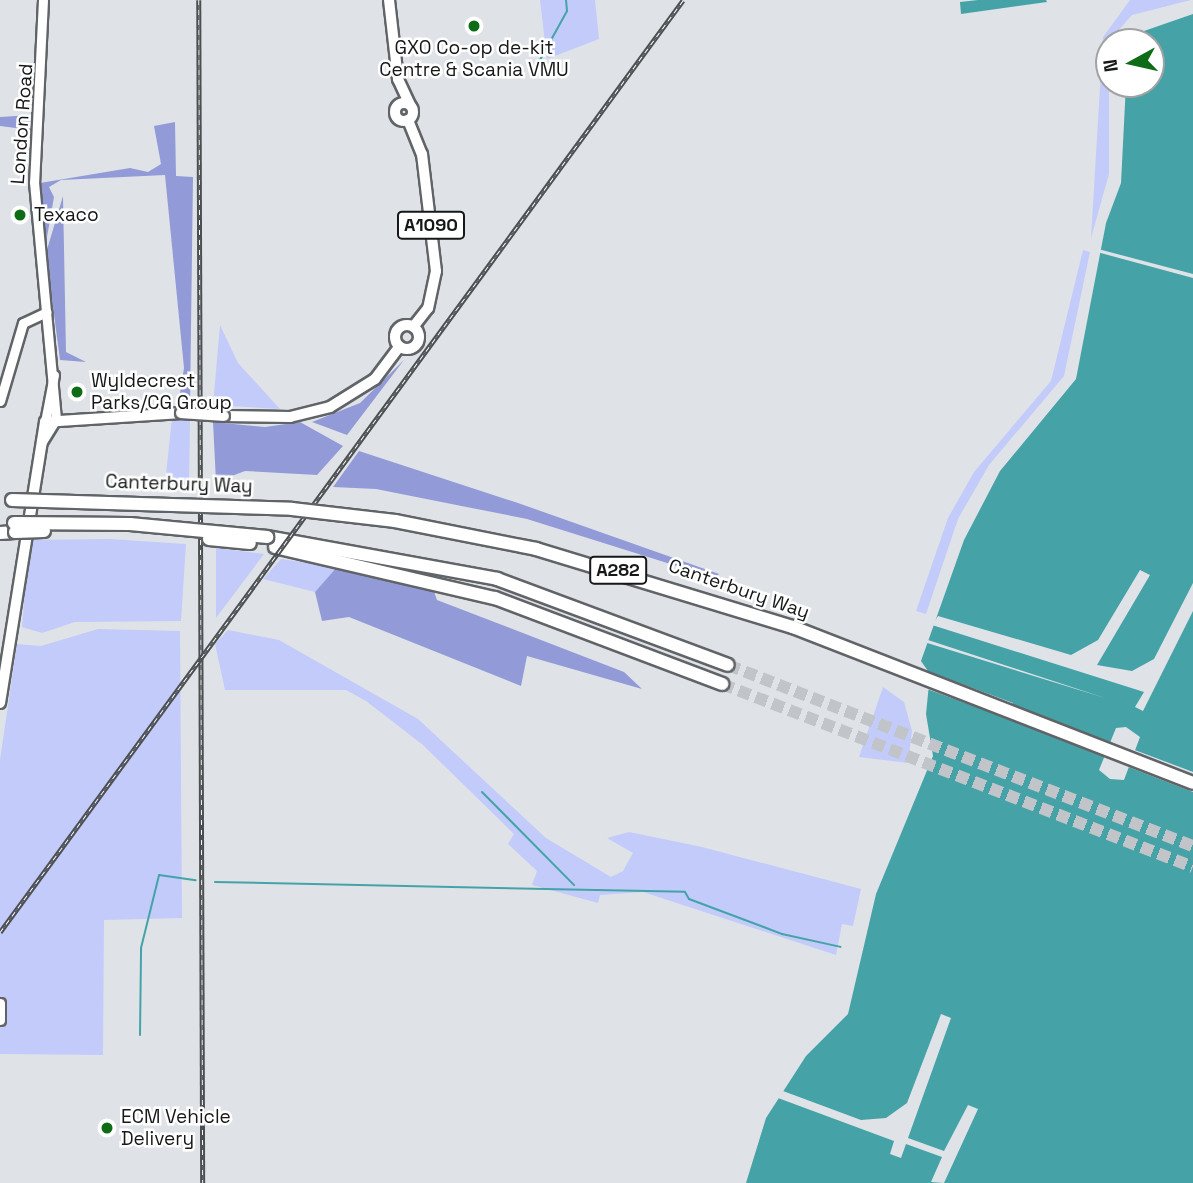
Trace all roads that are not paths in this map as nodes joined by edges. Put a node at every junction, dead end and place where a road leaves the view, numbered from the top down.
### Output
1 (43, 0) edge
2 (389, 0) edge
3 (398, 79) junction
4 (410, 105) junction
5 (396, 109) junction
6 (408, 120) junction
7 (47, 312) junction
8 (414, 327) junction
9 (399, 346) junction
10 (54, 375) junction
11 (0, 401) edge
12 (56, 420) junction
13 (45, 422) junction
14 (42, 442) junction
15 (6, 500) edge
16 (0, 525) edge
17 (15, 528) junction
18 (0, 533) edge
19 (298, 547) junction
20 (728, 665) tunnel mouth
21 (722, 684) tunnel mouth
22 (0, 703) edge
23 (1193, 783) edge
24 (0, 1003) edge
25 (0, 1020) edge

1 - 7 street, London Road
2 - 3 main road
3 - 4 main road
3 - 5 main road
4 - 5 main road
4 - 6 main road
5 - 6 main road
6 - 8 main road, A1090
7 - 10 street, London Road
7 - 11 street
8 - 9 main road, A1090
8 - 9 main road, A1090
9 - 12 main road, A1090, bridge
10 - 12 street, London Road
10 - 13 street, London Road
12 - 13 main road, A1090
12 - 14 main road, London Road
13 - 14 main road, London Road
14 - 22 main road, London Road
15 - 23 highway, Canterbury Way / A282, bridge
16 - 17 highway, A282
17 - 18 highway, A282
17 - 19 highway, A282, bridge
19 - 20 highway, A282
19 - 21 highway, A282
24 - 25 street

